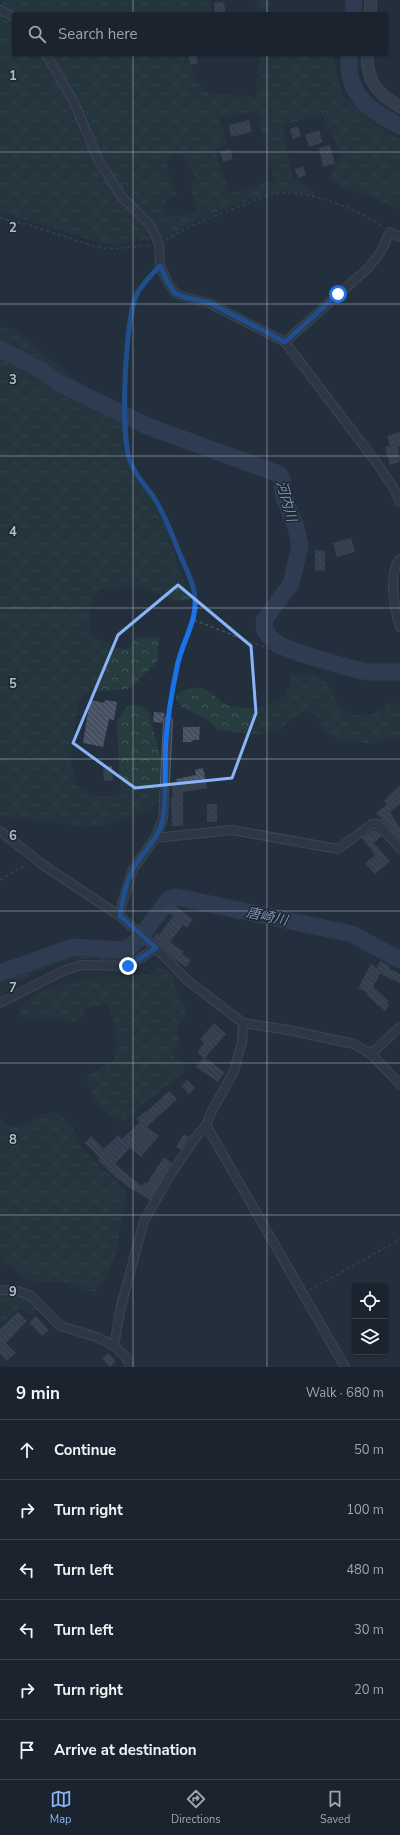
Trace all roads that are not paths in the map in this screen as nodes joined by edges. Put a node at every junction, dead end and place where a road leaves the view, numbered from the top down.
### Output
1 (371, 0) edge
2 (0, 10) edge
3 (370, 12) edge
4 (12, 15) edge
5 (47, 56) edge
6 (367, 56) edge
7 (400, 107) edge
8 (400, 237) edge
9 (285, 342) junction
10 (400, 502) edge
11 (400, 559) edge
12 (400, 627) edge
13 (168, 721) road end
14 (0, 831) edge
15 (156, 838) junction
16 (400, 848) edge
17 (120, 916) junction
18 (156, 948) junction
19 (0, 1003) edge
20 (243, 1023) junction
21 (400, 1027) edge
22 (371, 1054) junction
23 (400, 1084) edge
24 (206, 1126) junction
25 (0, 1290) edge
26 (114, 1346) junction
27 (130, 1367) edge
28 (346, 1367) edge

1 - 3 street
2 - 4 street
5 - 9 street
6 - 7 street
8 - 9 street
9 - 10 street
11 - 12 street
13 - 15 street
14 - 17 street
15 - 16 street
15 - 17 street
17 - 18 street
18 - 19 street
18 - 20 street
20 - 22 street
20 - 24 street
21 - 22 street
22 - 23 street
24 - 26 street
24 - 28 street
25 - 26 street
26 - 27 street

